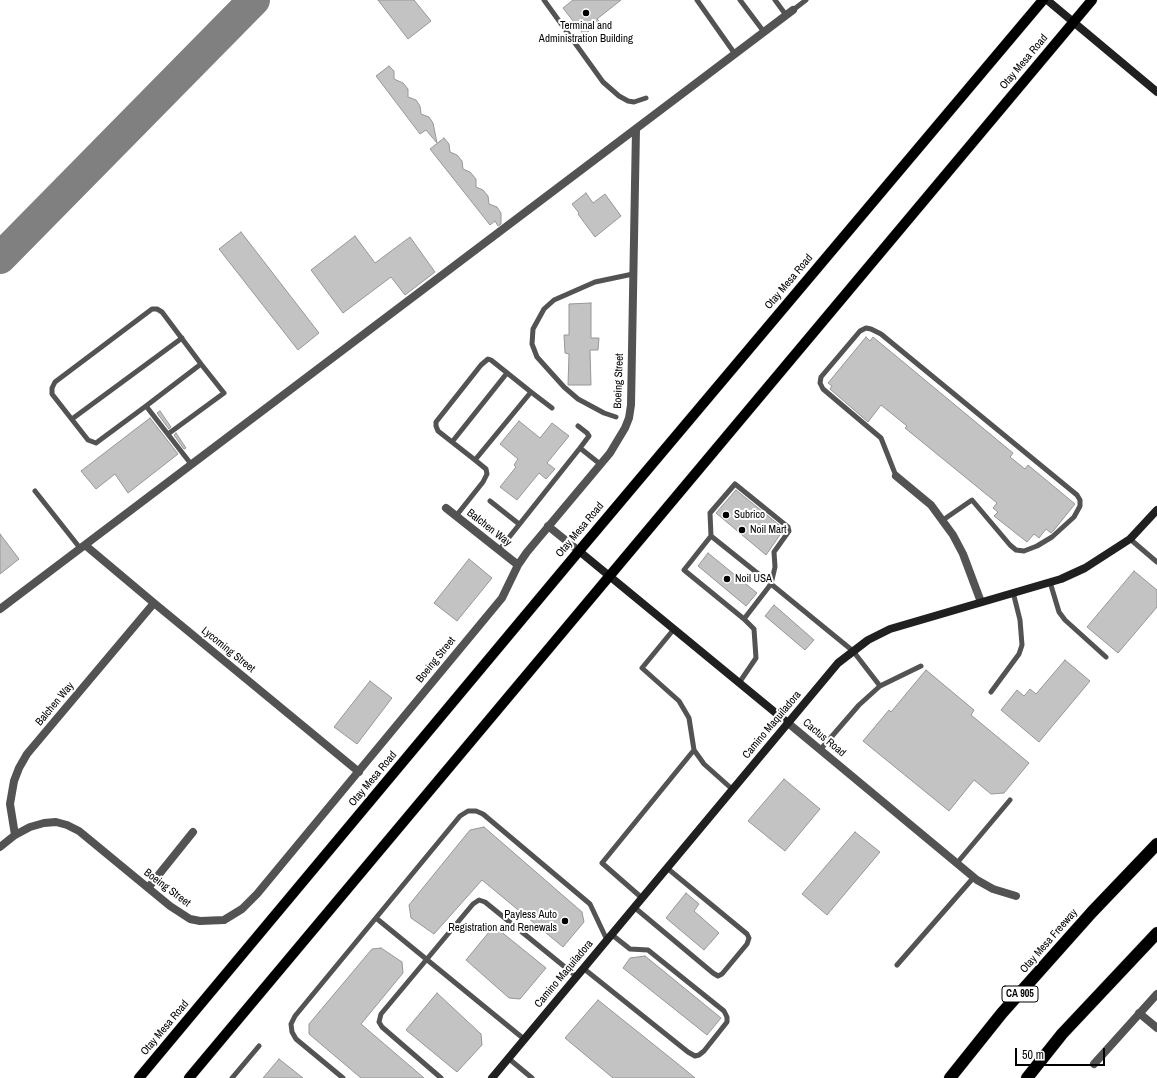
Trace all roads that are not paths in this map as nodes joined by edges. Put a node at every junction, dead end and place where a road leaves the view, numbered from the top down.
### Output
1 (544, 0) edge
2 (697, 0) edge
3 (740, 0) edge
4 (775, 0) edge
5 (806, 0) edge
6 (1043, 0) edge
7 (1047, 0) edge
8 (1092, 0) edge
9 (789, 13) junction
10 (1074, 22) junction
11 (764, 32) junction
12 (735, 54) junction
13 (1157, 92) edge
14 (646, 98) dead end
15 (636, 130) junction
16 (633, 274) junction
17 (182, 338) junction
18 (201, 364) junction
19 (507, 373) junction
20 (531, 392) junction
21 (146, 406) junction
22 (552, 408) dead end
23 (616, 417) dead end
24 (72, 420) junction
25 (578, 426) dead end
26 (168, 434) junction
27 (452, 442) junction
28 (580, 448) junction
29 (476, 460) junction
30 (191, 464) junction
31 (600, 464) junction
32 (896, 476) joint
33 (35, 491) dead end
34 (490, 501) dead end
35 (446, 508) dead end
36 (1156, 513) edge
37 (456, 516) junction
38 (943, 520) junction
39 (519, 524) junction
40 (548, 526) junction
41 (711, 536) junction
42 (1130, 538) junction
43 (83, 546) junction
44 (499, 550) junction
45 (579, 551) junction
46 (1157, 562) edge
47 (518, 565) junction
48 (609, 576) junction
49 (1050, 582) junction
50 (771, 584) junction
51 (1013, 592) junction
52 (981, 602) junction
53 (154, 603) junction
54 (0, 609) edge
55 (744, 619) junction
56 (674, 629) junction
57 (853, 650) junction
58 (1106, 657) dead end
59 (921, 666) dead end
60 (739, 683) junction
61 (880, 686) junction
62 (991, 692) dead end
63 (788, 723) junction
64 (694, 750) junction
65 (820, 750) junction
66 (359, 772) junction
67 (732, 790) junction
68 (1010, 800) dead end
69 (193, 832) dead end
70 (15, 835) junction
71 (1157, 844) edge
72 (0, 847) edge
73 (957, 863) junction
74 (667, 868) junction
75 (974, 877) junction
76 (148, 888) junction
77 (1016, 896) dead end
78 (642, 898) junction
79 (634, 907) junction
80 (376, 918) junction
81 (1157, 933) edge
82 (609, 937) junction
83 (426, 960) junction
84 (897, 965) dead end
85 (583, 968) junction
86 (576, 976) junction
87 (1157, 994) edge
88 (1139, 1013) junction
89 (1157, 1028) edge
90 (524, 1039) junction
91 (259, 1046) dead end
92 (508, 1058) junction
93 (1094, 1064) dead end
94 (139, 1078) edge
95 (188, 1078) edge
96 (232, 1078) edge
97 (343, 1078) edge
98 (441, 1078) edge
99 (492, 1078) edge
100 (532, 1078) edge
101 (950, 1078) edge
102 (1027, 1078) edge

1 - 14 lane
2 - 12 lane
3 - 11 lane
4 - 9 lane
5 - 9 lane
6 - 45 main road, Otay Mesa Road
7 - 10 street
8 - 10 main road, Otay Mesa Road
9 - 11 street
10 - 13 street
10 - 48 main road, Otay Mesa Road
11 - 12 street
12 - 15 street
15 - 16 street, Boeing Street
15 - 30 street
16 - 23 lane
16 - 31 street, Boeing Street
17 - 18 lane
17 - 24 lane
17 - 24 lane
18 - 21 lane
18 - 26 lane
19 - 20 lane
19 - 27 lane
19 - 27 lane
20 - 22 lane
20 - 29 lane
21 - 24 lane
21 - 26 lane
25 - 28 lane
26 - 30 lane
27 - 29 lane
28 - 31 lane
28 - 39 lane
29 - 37 lane
30 - 43 street
31 - 40 street, Boeing Street
32 - 38 street
32 - 38 lane
33 - 43 lane
34 - 39 lane
35 - 37 street, Balchen Way
36 - 42 street, Camino Maquiladora
37 - 44 street, Balchen Way
38 - 52 street
39 - 44 lane
40 - 45 street, Cactus Road
40 - 47 street, Boeing Street
41 - 50 lane
41 - 50 lane
41 - 55 lane
42 - 46 lane
42 - 49 street, Camino Maquiladora
43 - 53 street, Lycoming Street
43 - 54 street
44 - 47 street, Balchen Way
45 - 48 street, Cactus Road
45 - 94 main road, Otay Mesa Road
47 - 66 street, Boeing Street
48 - 56 street, Cactus Road
48 - 95 main road, Otay Mesa Road
49 - 51 street, Camino Maquiladora
49 - 58 lane
50 - 55 lane
50 - 57 lane
51 - 52 street, Camino Maquiladora
51 - 62 lane
52 - 57 street, Camino Maquiladora
53 - 66 street, Lycoming Street
53 - 70 street, Balchen Way
55 - 60 lane
56 - 60 street, Cactus Road
56 - 64 lane
57 - 61 lane
57 - 63 street, Camino Maquiladora
59 - 61 lane
60 - 63 street, Cactus Road
61 - 65 lane
63 - 65 street, Cactus Road
63 - 67 street, Camino Maquiladora
64 - 67 lane
64 - 78 lane
65 - 73 street, Cactus Road
66 - 76 street, Boeing Street
67 - 74 street, Camino Maquiladora
68 - 73 lane
69 - 76 street
70 - 72 street, Boeing Street
70 - 76 street, Boeing Street
71 - 101 highway, Otay Mesa Freeway / CA 905
73 - 75 street, Cactus Road
74 - 78 street, Camino Maquiladora
74 - 79 lane
75 - 77 street, Cactus Road
75 - 84 lane
78 - 79 street, Camino Maquiladora
79 - 82 street, Camino Maquiladora
80 - 82 lane
80 - 83 lane
80 - 97 lane
81 - 102 highway
82 - 85 street, Camino Maquiladora
82 - 85 lane
83 - 86 lane
83 - 90 lane
83 - 98 lane
85 - 86 street, Camino Maquiladora
86 - 90 street, Camino Maquiladora
87 - 88 street
88 - 89 street
88 - 93 street
90 - 92 street, Camino Maquiladora
91 - 96 lane
92 - 99 street, Camino Maquiladora
92 - 100 lane

